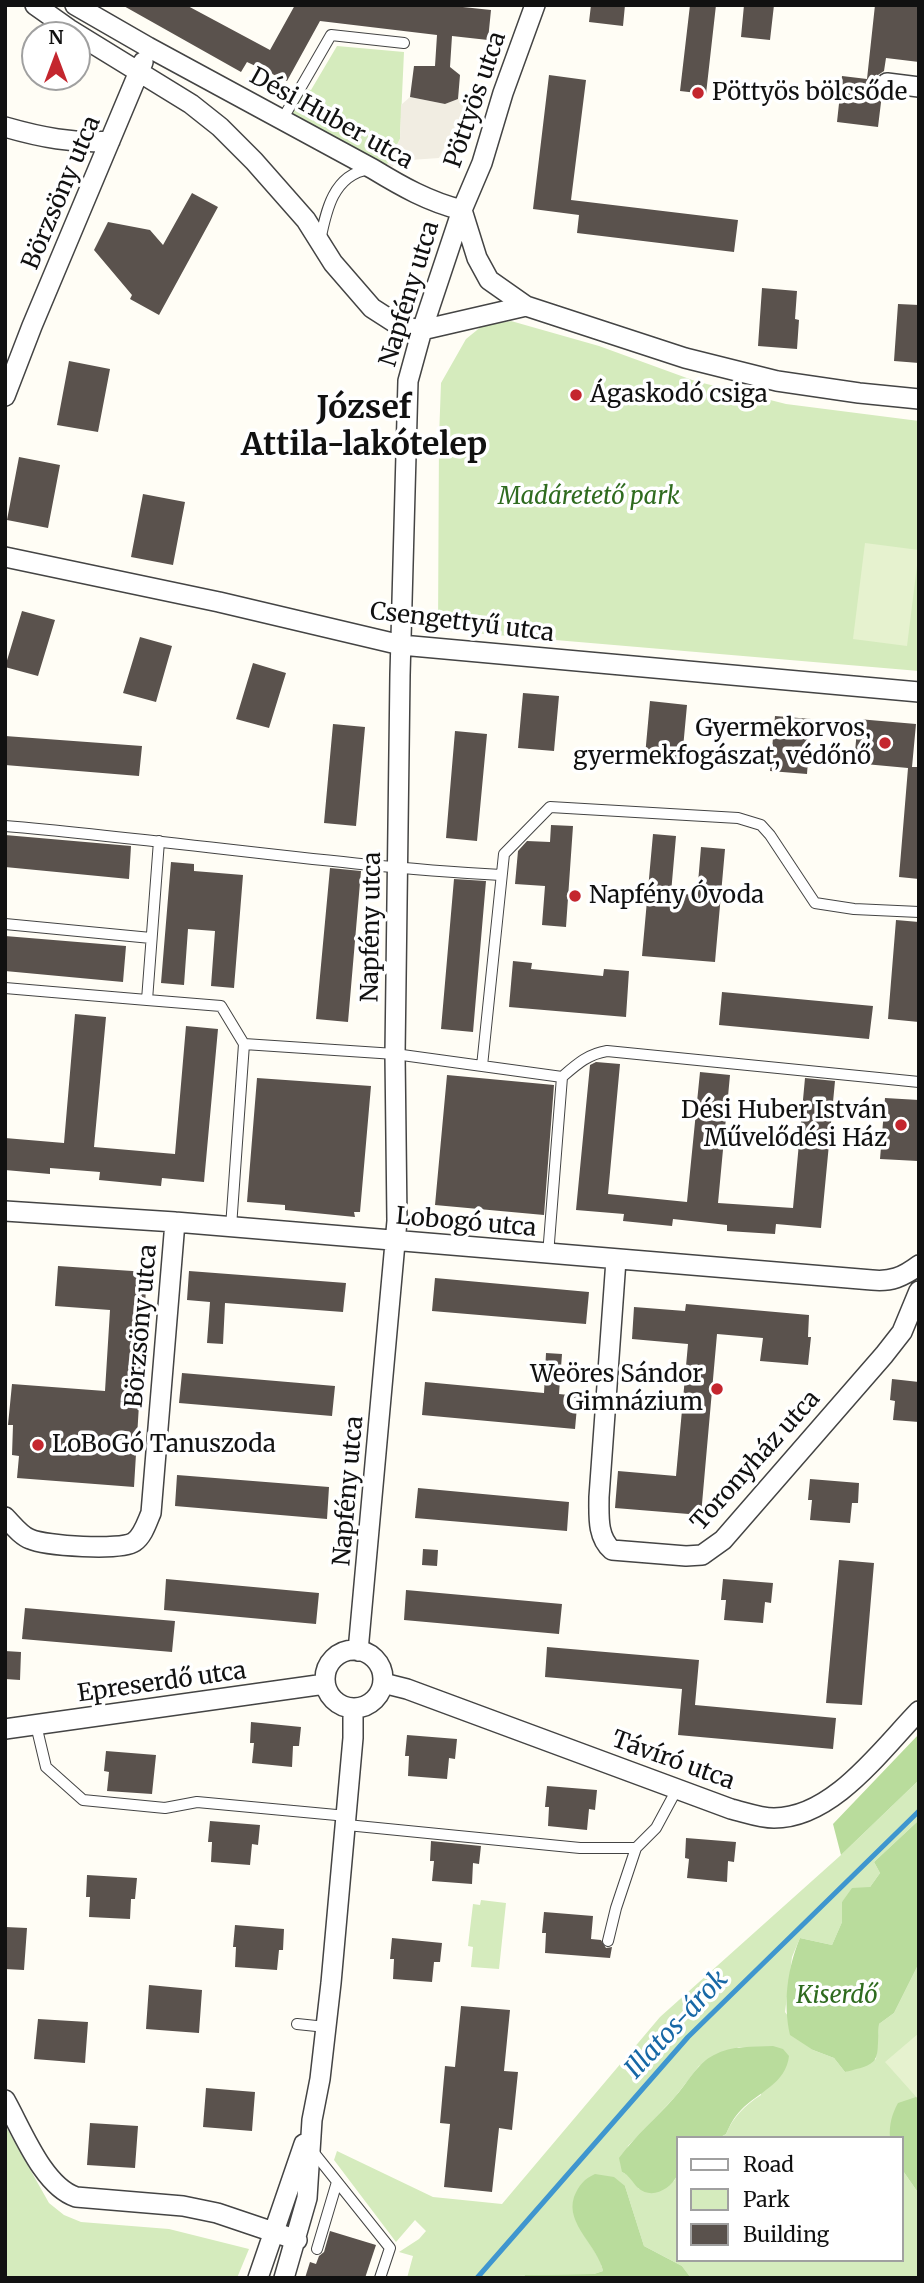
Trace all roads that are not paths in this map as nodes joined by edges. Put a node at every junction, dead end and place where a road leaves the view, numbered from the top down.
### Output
1 (35, 5) edge
2 (75, 5) edge
3 (535, 5) edge
4 (404, 43) dead end
5 (148, 47) junction
6 (140, 73) junction
7 (887, 83) dead end
8 (919, 87) edge
9 (282, 120) junction
10 (5, 127) edge
11 (110, 141) junction
12 (373, 169) junction
13 (462, 210) junction
14 (320, 243) junction
15 (526, 306) junction
16 (422, 330) junction
17 (5, 396) edge
18 (919, 399) edge
19 (5, 557) edge
20 (401, 645) junction
21 (919, 692) edge
22 (5, 827) edge
23 (159, 841) junction
24 (397, 868) junction
25 (501, 875) junction
26 (919, 912) edge
27 (5, 924) edge
28 (151, 938) junction
29 (5, 988) edge
30 (148, 1000) junction
31 (244, 1044) junction
32 (395, 1054) junction
33 (482, 1066) junction
34 (562, 1077) junction
35 (919, 1082) edge
36 (5, 1211) edge
37 (175, 1222) junction
38 (231, 1227) junction
39 (396, 1241) junction
40 (548, 1255) junction
41 (616, 1260) junction
42 (919, 1265) edge
43 (919, 1291) edge
44 (5, 1517) edge
45 (358, 1651) junction
46 (383, 1683) junction
47 (325, 1684) junction
48 (353, 1709) junction
49 (919, 1711) edge
50 (36, 1725) junction
51 (5, 1729) edge
52 (677, 1789) junction
53 (347, 1820) junction
54 (636, 1848) junction
55 (608, 1941) dead end
56 (297, 2024) dead end
57 (326, 2027) junction
58 (5, 2100) edge
59 (312, 2120) junction
60 (310, 2148) junction
61 (337, 2182) junction
62 (273, 2232) junction
63 (296, 2240) junction
64 (317, 2249) dead end
65 (258, 2278) edge
66 (284, 2278) edge
67 (380, 2278) edge

1 - 6 street
2 - 5 street, Dési Huber utca
3 - 13 street, Pöttyös utca
4 - 9 lane
5 - 6 street, Börzsöny utca
5 - 9 street, Dési Huber utca
6 - 11 street, Börzsöny utca
6 - 14 street
7 - 8 street
9 - 12 street, Dési Huber utca
10 - 11 street
11 - 17 street, Börzsöny utca
12 - 13 street, Dési Huber utca
12 - 14 lane
13 - 15 street
13 - 16 street, Napfény utca
14 - 16 street
15 - 16 street
15 - 18 street
16 - 20 street, Napfény utca
19 - 20 street, Csengettyű utca
20 - 21 street, Csengettyű utca
20 - 24 street, Napfény utca
22 - 23 lane
23 - 24 lane
23 - 28 lane
24 - 25 lane
24 - 32 street, Napfény utca
25 - 26 lane
25 - 33 lane
27 - 28 lane
28 - 30 lane
29 - 30 lane
30 - 31 lane
31 - 32 lane
31 - 38 lane
32 - 33 lane
32 - 39 street, Napfény utca
33 - 34 lane
34 - 35 lane
34 - 40 lane
36 - 37 street, Lobogó utca
37 - 38 street, Lobogó utca
37 - 44 street, Börzsöny utca
38 - 39 street, Lobogó utca
39 - 40 street, Lobogó utca
39 - 45 street, Napfény utca
40 - 41 street, Lobogó utca
41 - 42 street, Lobogó utca
41 - 43 street, Toronyház utca
45 - 46 street
45 - 47 street
46 - 48 street
46 - 52 street, Távíró utca
47 - 48 street
47 - 50 street, Epreserdő utca
48 - 53 street
49 - 52 street, Távíró utca
50 - 51 street, Epreserdő utca
50 - 53 lane
52 - 54 lane
53 - 54 lane
53 - 57 street
54 - 55 lane
56 - 57 lane
57 - 59 street
58 - 62 street
59 - 60 street
59 - 62 street
60 - 61 lane
60 - 63 street
61 - 64 lane
61 - 67 lane
62 - 63 street
62 - 65 street
63 - 66 street

